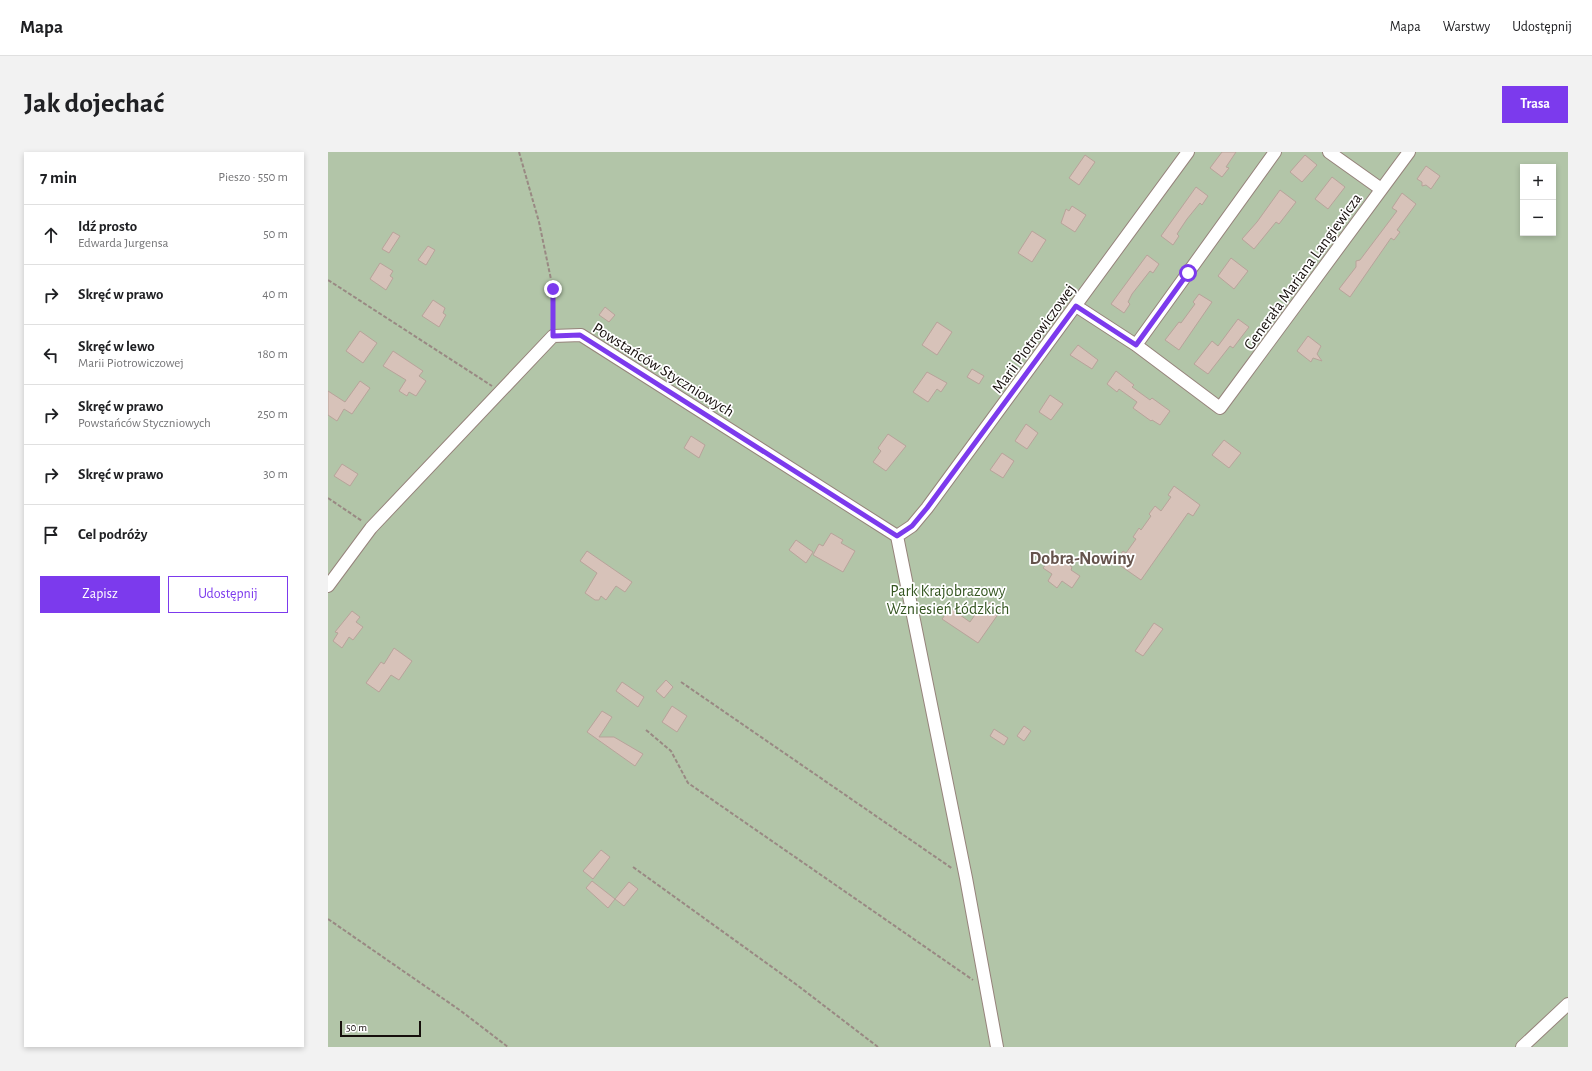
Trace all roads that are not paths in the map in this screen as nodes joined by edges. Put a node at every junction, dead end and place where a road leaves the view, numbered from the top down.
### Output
1 (1188, 152) edge
2 (1275, 152) edge
3 (1329, 152) edge
4 (1409, 152) edge
5 (1382, 189) junction
6 (1076, 306) junction
7 (1136, 345) junction
8 (897, 536) junction
9 (328, 586) edge
10 (1568, 1004) edge
11 (997, 1047) edge
12 (1522, 1047) edge

1 - 6 street, Marii Piotrowiczowej
2 - 7 street
3 - 5 street
4 - 5 street, Generała Mariana Langiewicza
5 - 7 street, Generała Mariana Langiewicza
6 - 7 street
6 - 8 street, Marii Piotrowiczowej
8 - 9 street, Powstańców Styczniowych
8 - 11 street
10 - 12 street

